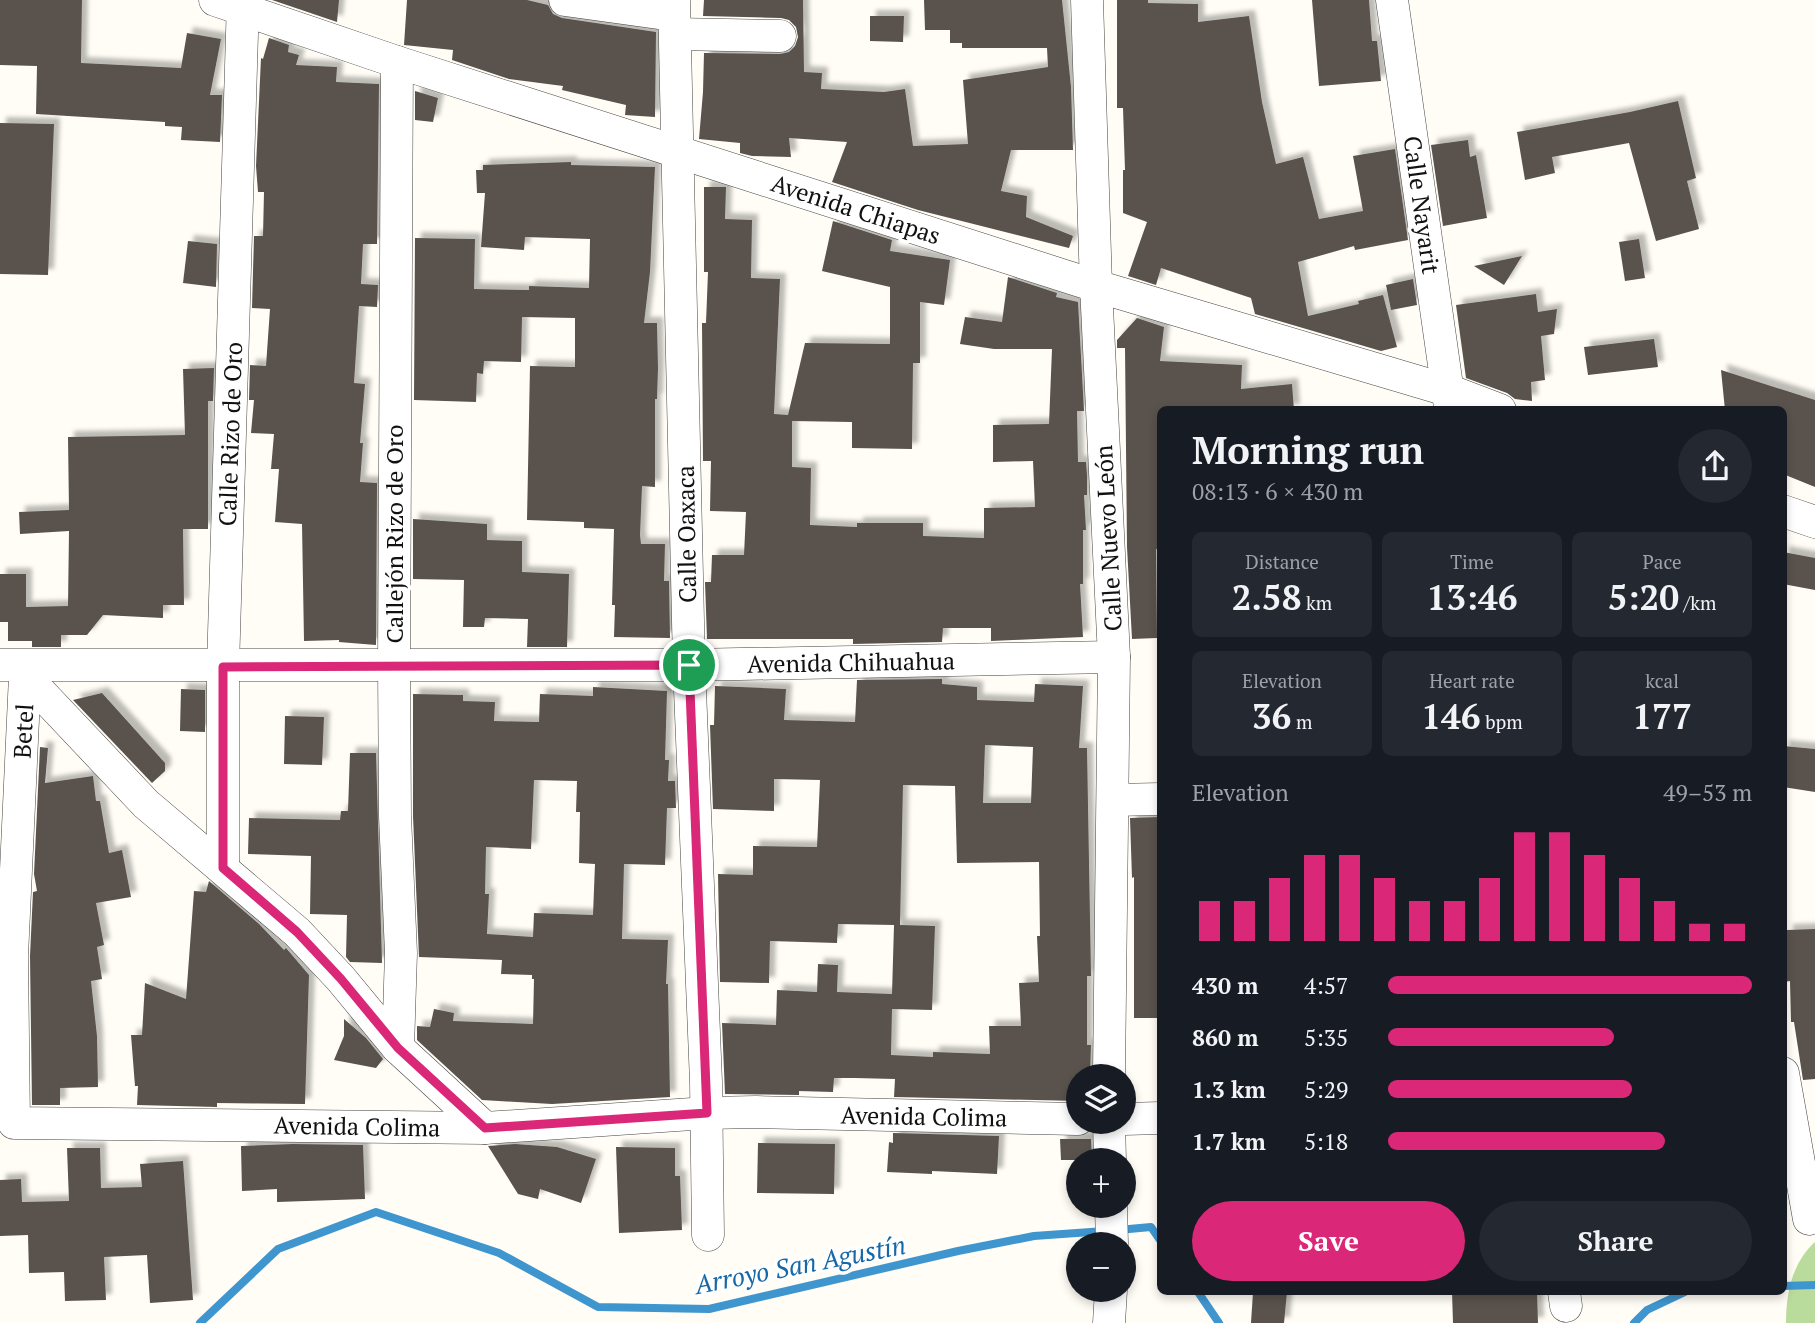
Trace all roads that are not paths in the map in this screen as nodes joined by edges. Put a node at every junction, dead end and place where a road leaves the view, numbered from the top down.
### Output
1 (565, 0) edge
2 (1087, 0) edge
3 (1392, 0) edge
4 (234, 3) edge
5 (674, 16) edge
6 (780, 36) dead end
7 (397, 62) junction
8 (678, 152) junction
9 (1096, 286) junction
10 (1450, 400) edge
11 (1480, 406) edge
12 (1787, 513) edge
13 (1815, 522) edge
14 (1114, 657) junction
15 (11, 663) edge
16 (689, 665) junction
17 (394, 666) junction
18 (223, 667) junction
19 (1157, 799) edge
20 (1113, 800) junction
21 (223, 868) junction
22 (6, 956) edge
23 (398, 1048) junction
24 (1109, 1064) edge
25 (1787, 1095) edge
26 (707, 1113) junction
27 (1157, 1118) edge
28 (1066, 1119) edge
29 (1136, 1119) edge
30 (14, 1123) joint
31 (485, 1128) junction
32 (1809, 1219) dead end
33 (708, 1235) dead end
34 (1110, 1302) edge
35 (1109, 1323) edge

1 - 5 street
2 - 9 street, Calle Nuevo León
3 - 10 street, Calle Nayarit
4 - 7 street, Avenida Chiapas
4 - 18 street, Calle Rizo de Oro
5 - 6 street
5 - 8 street, Calle Oaxaca
7 - 8 street, Avenida Chiapas
7 - 17 street, Callejón Rizo de Oro
8 - 9 street, Avenida Chiapas
8 - 16 street, Calle Oaxaca
9 - 10 street, Avenida Chiapas
9 - 14 street, Calle Nuevo León
10 - 11 street, Avenida Chiapas
12 - 13 street
14 - 16 street, Avenida Chihuahua
14 - 20 street, Calle Nuevo León
15 - 18 street, Avenida Chihuahua
15 - 21 street
15 - 22 street, Betel
16 - 17 street, Avenida Chihuahua
16 - 26 street, Calle Oaxaca
17 - 18 street, Avenida Chihuahua
17 - 23 street, Callejón Rizo de Oro
18 - 21 street, Calle Rizo de Oro
19 - 20 street
20 - 24 street, Calle Nuevo León
21 - 23 street
22 - 30 street, Betel
23 - 31 street
25 - 32 street
26 - 28 street, Avenida Colima
26 - 31 street, Avenida Colima
26 - 33 street, Calle Oaxaca
27 - 29 street
30 - 31 street, Avenida Colima
34 - 35 street

